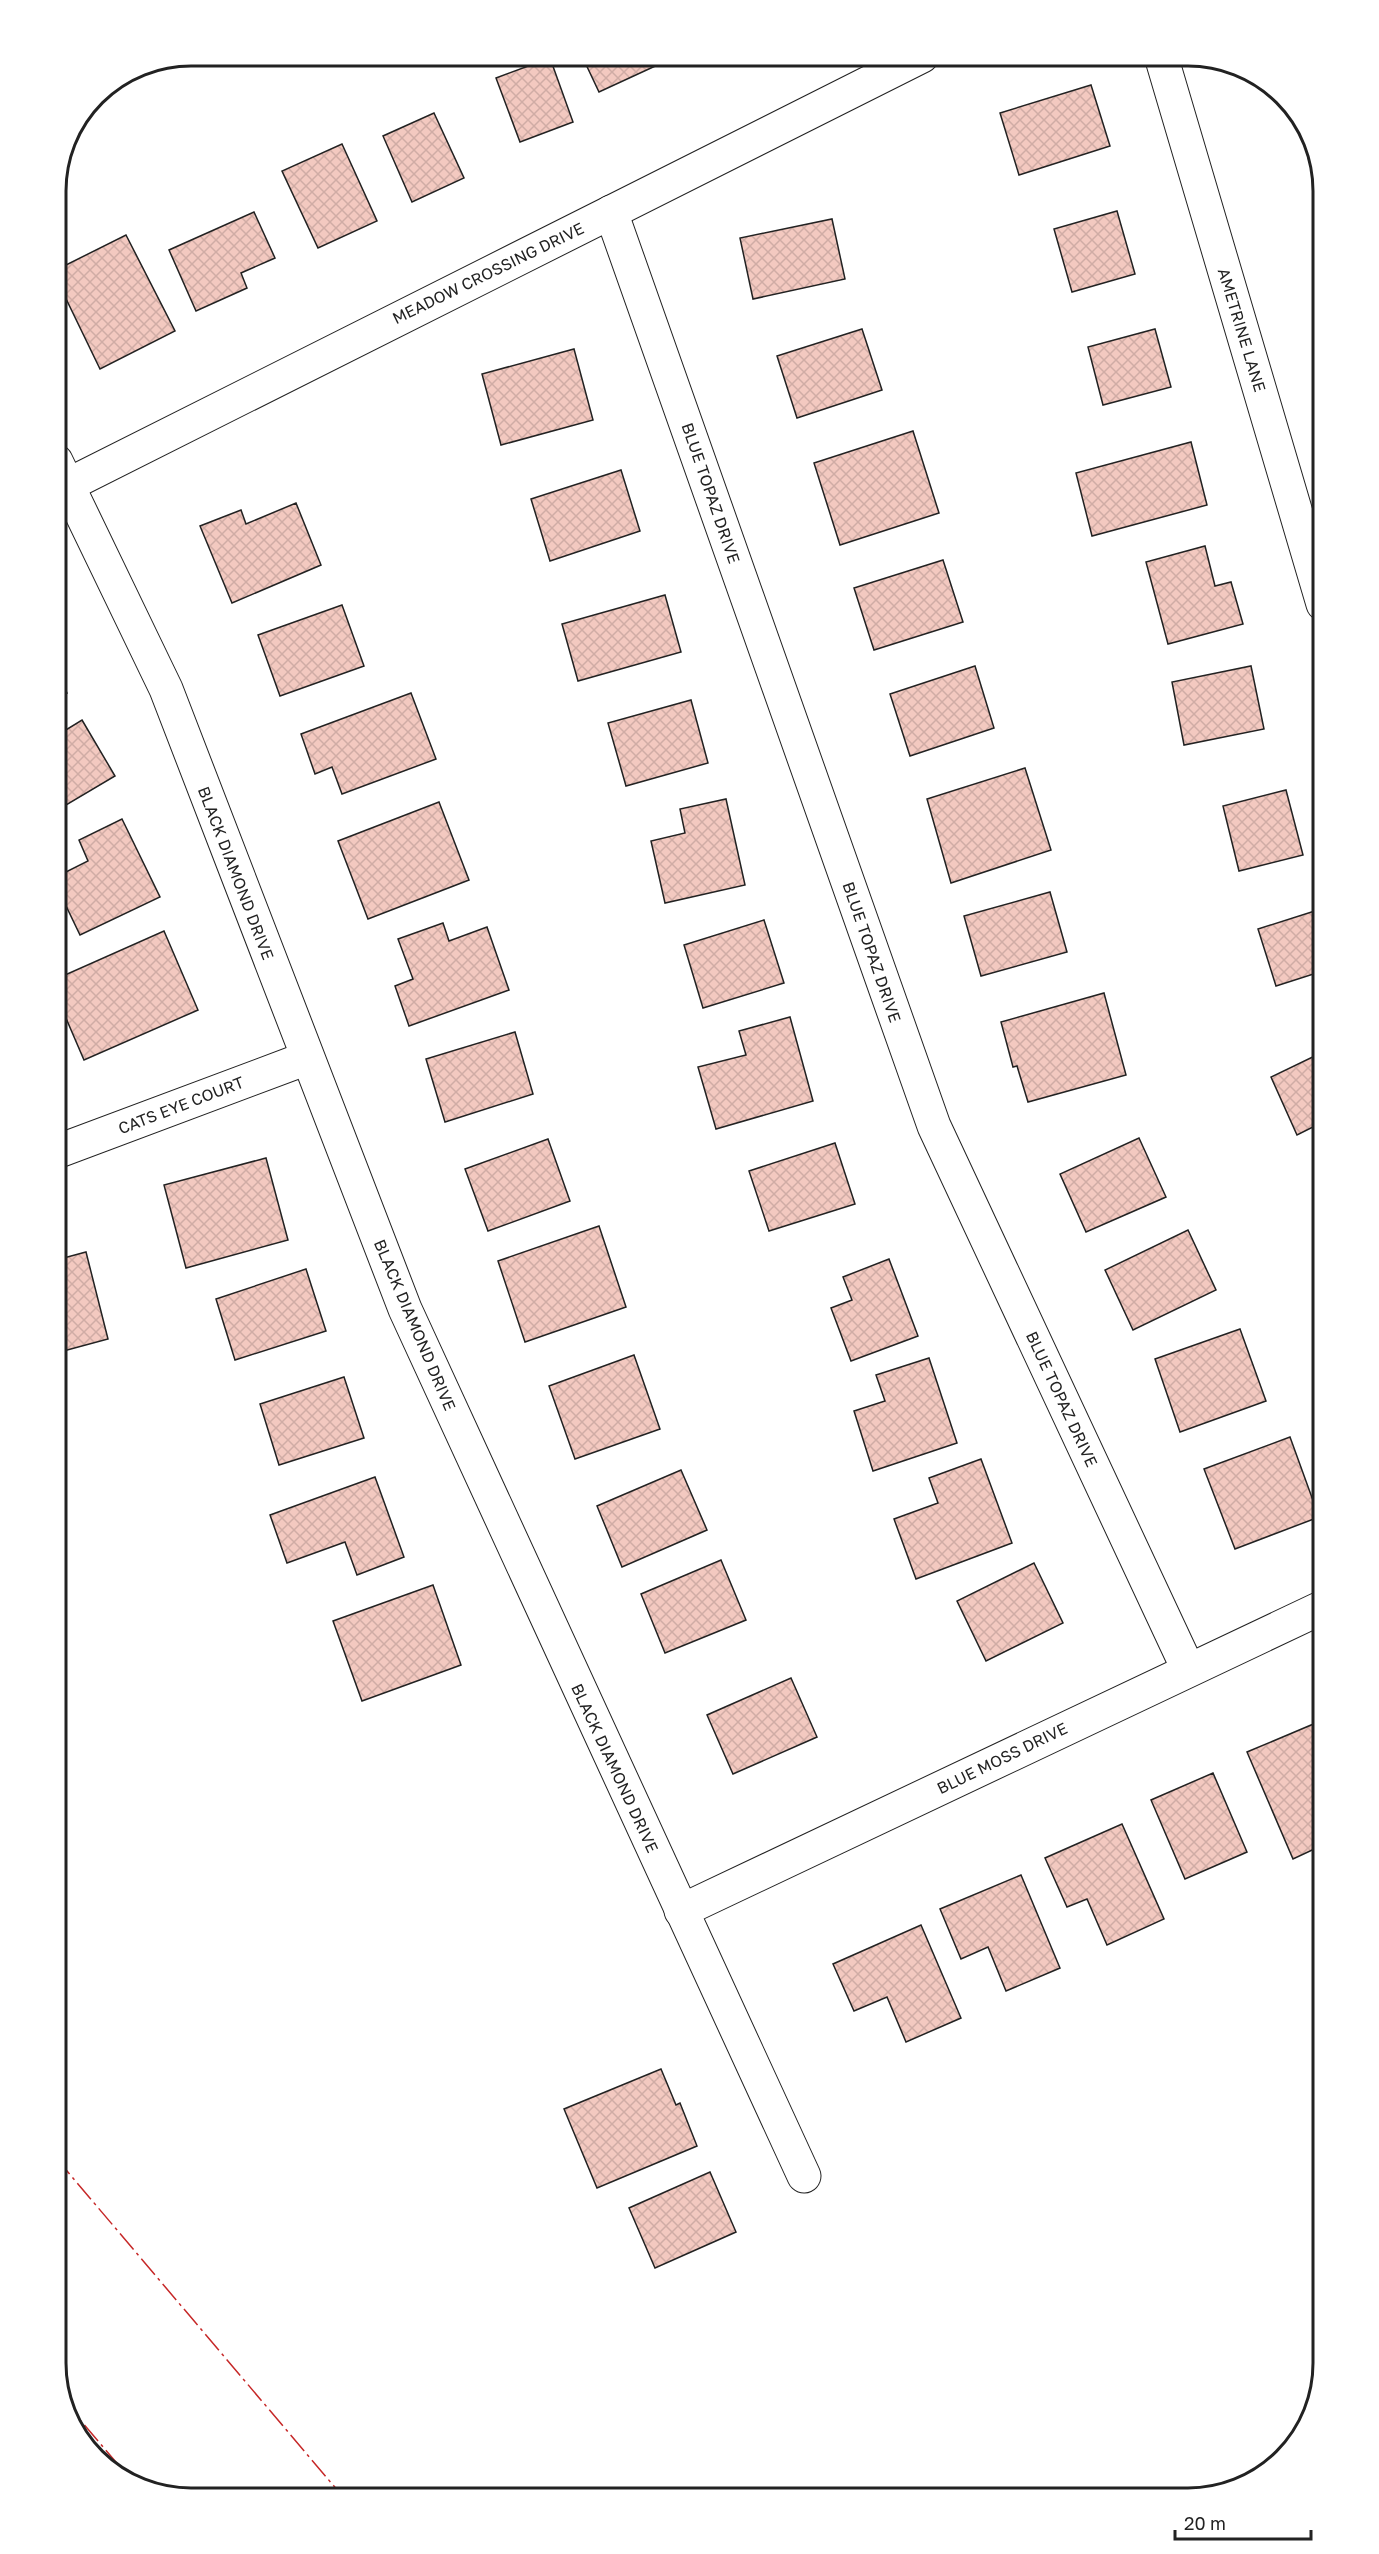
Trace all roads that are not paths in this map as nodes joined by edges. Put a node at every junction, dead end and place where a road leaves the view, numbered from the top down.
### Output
1 (902, 66) edge
2 (1164, 66) edge
3 (611, 212) junction
4 (66, 476) edge
5 (66, 491) edge
6 (1313, 570) edge
7 (307, 1058) junction
8 (66, 1148) edge
9 (1313, 1612) edge
10 (1188, 1669) junction
11 (681, 1911) junction
12 (804, 2176) dead end

1 - 3 street, MEADOW CROSSING DRIVE
2 - 6 street, AMETRINE LANE
3 - 4 street, MEADOW CROSSING DRIVE
3 - 10 street, BLUE TOPAZ DRIVE
5 - 7 street, BLACK DIAMOND DRIVE
7 - 8 street, CATS EYE COURT
7 - 11 street, BLACK DIAMOND DRIVE
9 - 10 street, BLUE MOSS DRIVE
10 - 11 street, BLUE MOSS DRIVE
11 - 12 street, BLACK DIAMOND DRIVE

